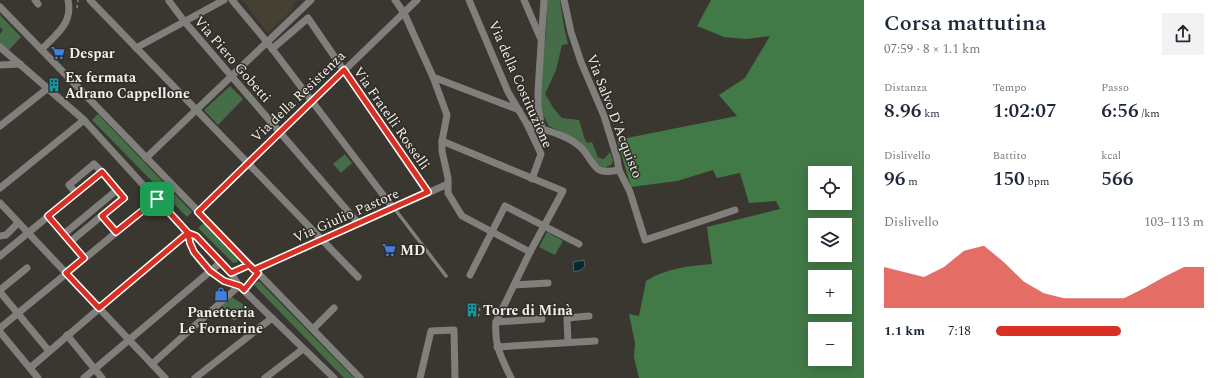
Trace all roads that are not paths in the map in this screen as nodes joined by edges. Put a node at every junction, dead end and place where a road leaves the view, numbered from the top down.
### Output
1 (68, 0) edge
2 (91, 0) edge
3 (224, 0) edge
4 (232, 0) edge
5 (312, 0) edge
6 (395, 0) edge
7 (417, 0) edge
8 (469, 0) edge
9 (524, 0) edge
10 (544, 0) edge
11 (564, 0) edge
12 (168, 1) edge
13 (0, 7) edge
14 (404, 13) junction
15 (184, 21) junction
16 (541, 38) junction
17 (267, 42) junction
18 (0, 47) edge
19 (136, 48) junction
20 (272, 49) junction
21 (42, 50) junction
22 (20, 64) junction
23 (0, 65) edge
24 (344, 70) junction
25 (231, 77) junction
26 (433, 77) junction
27 (48, 88) junction
28 (311, 102) junction
29 (196, 110) junction
30 (519, 110) junction
31 (84, 120) junction
32 (527, 124) junction
33 (0, 126) edge
34 (542, 129) junction
35 (280, 132) junction
36 (442, 141) junction
37 (146, 158) junction
38 (248, 163) junction
39 (619, 170) junction
40 (102, 172) junction
41 (532, 179) junction
42 (448, 184) junction
43 (0, 188) edge
44 (116, 190) junction
45 (428, 192) junction
46 (76, 193) junction
47 (157, 199) junction
48 (0, 205) edge
49 (393, 208) junction
50 (735, 210) dead end
51 (198, 212) junction
52 (48, 216) junction
53 (102, 216) junction
54 (18, 223) junction
55 (358, 223) junction
56 (544, 226) junction
57 (116, 232) junction
58 (491, 232) junction
59 (28, 233) junction
60 (188, 233) junction
61 (64, 234) junction
62 (0, 236) edge
63 (322, 239) junction
64 (70, 242) junction
65 (579, 244) dead end
66 (530, 252) junction
67 (0, 255) edge
68 (84, 258) junction
69 (220, 263) junction
70 (27, 268) dead end
71 (254, 269) junction
72 (210, 271) junction
73 (66, 273) junction
74 (231, 273) junction
75 (470, 275) dead end
76 (446, 276) dead end
77 (358, 277) dead end
78 (548, 283) dead end
79 (514, 285) junction
80 (242, 288) junction
81 (0, 291) edge
82 (99, 308) junction
83 (334, 308) dead end
84 (17, 313) junction
85 (589, 316) dead end
86 (272, 318) junction
87 (542, 319) dead end
88 (496, 322) junction
89 (0, 328) edge
90 (313, 329) junction
91 (0, 332) edge
92 (67, 335) junction
93 (129, 340) junction
94 (595, 340) dead end
95 (568, 342) junction
96 (497, 347) junction
97 (303, 349) junction
98 (49, 351) junction
99 (152, 364) junction
100 (30, 368) junction
101 (95, 369) junction
102 (38, 378) edge
103 (84, 378) edge
104 (102, 378) edge
105 (165, 378) edge
106 (195, 378) edge
107 (265, 378) edge
108 (333, 378) edge
109 (360, 378) edge
110 (420, 378) edge
111 (455, 378) edge
112 (510, 378) edge

1 - 21 street
2 - 19 street
3 - 15 street
4 - 17 street
5 - 17 street
6 - 14 street
7 - 14 street, Via della Resistenza
8 - 30 street, Via della Costituzione
9 - 16 street
10 - 16 street
11 - 39 street, Via Salvo D'Acquisto
12 - 15 street, Via Piero Gobetti
13 - 21 street
14 - 24 street, Via della Resistenza
14 - 26 street
15 - 19 street
15 - 25 street, Via Piero Gobetti
16 - 34 street
17 - 20 street
17 - 25 street
18 - 22 street
19 - 29 street
20 - 24 street, Via Fratelli Rosselli
20 - 28 street
21 - 37 street
22 - 23 street
22 - 27 street
24 - 28 street, Via della Resistenza
24 - 45 street, Via Fratelli Rosselli
25 - 29 street
25 - 35 street, Via Piero Gobetti
26 - 30 street
26 - 36 street
27 - 31 street
27 - 33 street
28 - 35 street, Via della Resistenza
28 - 49 street
29 - 37 street
29 - 38 street
30 - 32 street, Via della Costituzione
31 - 43 street
31 - 47 street
32 - 34 street
32 - 41 street, Via della Costituzione
34 - 39 street
35 - 38 street, Via della Resistenza
35 - 55 street, Via Piero Gobetti
36 - 41 street
36 - 42 street
37 - 51 street
38 - 51 street, Via della Resistenza
38 - 63 street
39 - 50 street, Via Salvo D'Acquisto
40 - 44 street
40 - 46 street
40 - 46 street
41 - 56 street
42 - 45 street, Via Giulio Pastore
42 - 58 street
44 - 53 street
44 - 61 street
45 - 49 street, Via Giulio Pastore
46 - 52 street
47 - 57 street
47 - 60 street
48 - 54 street
49 - 55 street, Via Giulio Pastore
49 - 76 lane
51 - 71 street
52 - 59 street
52 - 61 street
53 - 57 street
53 - 64 street
54 - 59 street
54 - 62 street
55 - 63 street, Via Giulio Pastore
56 - 58 street
56 - 65 street
56 - 66 street
57 - 68 street
58 - 66 street
58 - 75 street
59 - 67 street
59 - 73 street
60 - 69 street
60 - 72 street
60 - 82 street
61 - 64 street
63 - 71 street, Via Giulio Pastore
63 - 77 street
64 - 68 street
66 - 79 street
68 - 73 street
69 - 72 street
69 - 74 street
70 - 81 street
71 - 74 street, Via Giulio Pastore
71 - 80 street
71 - 90 street
72 - 80 street
72 - 93 street
73 - 82 street
73 - 84 street
74 - 80 street
78 - 79 street
79 - 88 street
80 - 86 street
80 - 99 street
81 - 84 street
82 - 92 street
82 - 93 street
83 - 90 street
84 - 89 street
84 - 98 street
85 - 95 street
86 - 97 street
86 - 106 street
87 - 88 street
88 - 96 street
90 - 109 street
91 - 100 street
92 - 98 street
92 - 101 street
93 - 99 street
93 - 101 street
94 - 95 street
95 - 96 street
96 - 112 street
97 - 107 street
97 - 108 street
98 - 100 street
99 - 105 street
100 - 102 street
101 - 103 street
101 - 104 street
110 - 111 street

